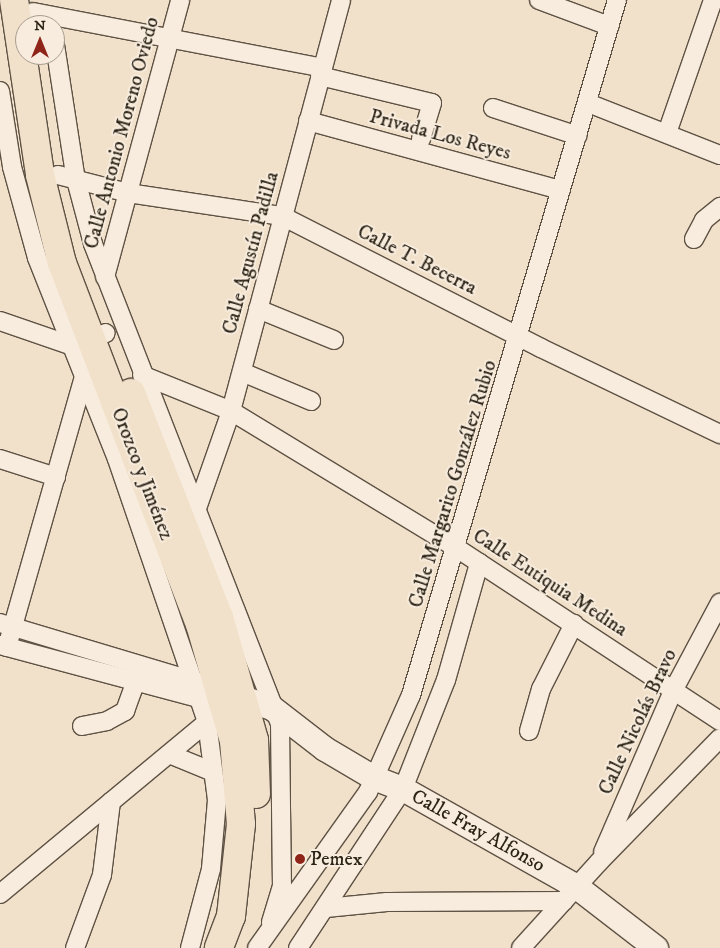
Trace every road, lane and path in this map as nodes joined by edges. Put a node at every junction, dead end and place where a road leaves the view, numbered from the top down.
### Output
1 (180, 0) edge
2 (341, 0) edge
3 (539, 0) edge
4 (617, 0) edge
5 (713, 0) edge
6 (39, 11) edge
7 (609, 26) junction
8 (170, 38) junction
9 (41, 65) edge
10 (57, 65) edge
11 (322, 72) junction
12 (0, 91) edge
13 (588, 103) junction
14 (493, 108) dead end
15 (308, 121) junction
16 (668, 133) junction
17 (578, 136) junction
18 (421, 139) dead end
19 (720, 155) edge
20 (6, 166) edge
21 (67, 177) junction
22 (561, 190) junction
23 (128, 193) junction
24 (720, 207) edge
25 (282, 216) junction
26 (694, 239) dead end
27 (105, 277) junction
28 (258, 309) junction
29 (0, 321) edge
30 (520, 335) junction
31 (90, 339) junction
32 (334, 340) dead end
33 (242, 372) junction
34 (142, 375) junction
35 (84, 376) junction
36 (311, 401) dead end
37 (231, 411) junction
38 (720, 434) edge
39 (0, 459) edge
40 (56, 477) junction
41 (195, 514) junction
42 (455, 548) junction
43 (479, 563) junction
44 (720, 603) edge
45 (574, 624) junction
46 (7, 625) edge
47 (4, 646) edge
48 (135, 683) junction
49 (674, 689) junction
50 (238, 706) junction
51 (720, 721) edge
52 (82, 726) dead end
53 (529, 731) dead end
54 (720, 738) edge
55 (168, 754) junction
56 (213, 772) junction
57 (374, 778) junction
58 (403, 789) junction
59 (111, 802) junction
60 (599, 862) junction
61 (0, 894) edge
62 (570, 894) junction
63 (326, 908) junction
64 (269, 929) junction
65 (76, 948) edge
66 (190, 948) edge
67 (219, 948) edge
68 (238, 948) edge
69 (257, 948) edge
70 (298, 948) edge
71 (521, 948) edge
72 (656, 948) edge

1 - 8 street, Calle Antonio Moreno Oviedo
2 - 11 street, Calle Agustín Padilla
3 - 7 street
4 - 7 street, Calle Margarito González Rubio
5 - 16 street
6 - 8 street
6 - 31 highway, Orozco y Jiménez
7 - 13 street, Calle Margarito González Rubio
8 - 11 street
8 - 23 street, Calle Antonio Moreno Oviedo
9 - 21 highway, Orozco y Jiménez
10 - 21 street, Orozco y Jiménez
11 - 15 street, Calle Agustín Padilla
11 - 18 street
12 - 20 street
13 - 16 street
13 - 17 street, Calle Margarito González Rubio
14 - 17 street
15 - 22 street, Privada Los Reyes
15 - 25 street, Calle Agustín Padilla
16 - 19 street
17 - 22 street, Calle Margarito González Rubio
20 - 31 street
21 - 23 street, Calle T. Becerra
21 - 27 street, Orozco y Jiménez
21 - 31 highway, Orozco y Jiménez
22 - 30 street, Calle Margarito González Rubio
23 - 25 street, Calle T. Becerra
23 - 27 street, Calle Antonio Moreno Oviedo
24 - 26 street
25 - 28 street, Calle Agustín Padilla
25 - 30 street, Calle T. Becerra
27 - 34 street, Orozco y Jiménez
28 - 32 street
28 - 33 street, Calle Agustín Padilla
29 - 31 street
30 - 38 street, Calle T. Becerra
30 - 42 street, Calle Margarito González Rubio
31 - 35 street
31 - 50 highway, Orozco y Jiménez
33 - 36 street
33 - 37 street, Calle Agustín Padilla
34 - 37 street, Calle Eutiquia Medina
34 - 41 street, Orozco y Jiménez
35 - 40 street
35 - 50 street
37 - 41 street, Calle Agustín Padilla
37 - 42 street, Calle Eutiquia Medina
39 - 40 street
40 - 46 street
41 - 50 street, Orozco y Jiménez
42 - 43 street, Calle Eutiquia Medina
42 - 57 street, Calle Margarito González Rubio
43 - 45 street, Calle Eutiquia Medina
43 - 58 street
44 - 49 street, Calle Nicolás Bravo
45 - 49 street, Calle Eutiquia Medina
45 - 53 street
46 - 47 street
46 - 50 street
47 - 48 street
48 - 50 street
48 - 52 street
49 - 51 street, Calle Eutiquia Medina
49 - 60 street, Calle Nicolás Bravo
50 - 55 street
50 - 56 street
50 - 57 street, Calle Fray Alfonso
50 - 64 street
50 - 67 highway, Orozco y Jiménez
50 - 68 highway, Orozco y Jiménez
54 - 60 street
55 - 56 street
55 - 59 street
56 - 66 street
57 - 58 street, Calle Fray Alfonso
57 - 64 street, Calle Margarito González Rubio
58 - 62 street, Calle Fray Alfonso
58 - 63 street
59 - 61 street
59 - 65 street
60 - 62 street
62 - 63 street
62 - 71 street
62 - 72 street, Calle Fray Alfonso
63 - 70 street
64 - 69 street, Calle Margarito González Rubio

